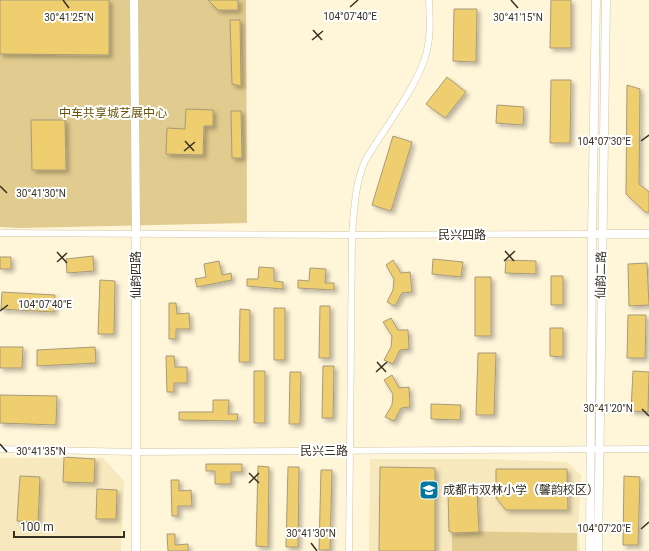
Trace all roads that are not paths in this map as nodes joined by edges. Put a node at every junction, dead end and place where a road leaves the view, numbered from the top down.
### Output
1 (134, 0) edge
2 (429, 0) edge
3 (596, 0) edge
4 (606, 0) edge
5 (0, 233) edge
6 (136, 233) junction
7 (592, 234) junction
8 (602, 234) junction
9 (649, 234) edge
10 (352, 235) junction
11 (0, 449) edge
12 (595, 449) junction
13 (649, 449) edge
14 (348, 451) junction
15 (136, 452) junction
16 (136, 551) edge
17 (349, 551) edge
18 (590, 551) edge
19 (598, 551) edge

1 - 6 street, 仙韵四路
2 - 10 street
3 - 7 street, 仙韵二路
4 - 8 street, 仙韵二路
5 - 6 street, 民兴四路
6 - 10 street, 民兴四路
6 - 15 street, 仙韵四路
7 - 8 street, 民兴四路
7 - 10 street, 民兴四路
7 - 12 street, 仙韵二路
8 - 9 street, 民兴四路
8 - 12 street, 仙韵二路
10 - 14 street
11 - 15 street, 民兴三路
12 - 13 street, 民兴三路
12 - 14 street, 民兴三路
12 - 18 street, 仙韵二路
12 - 19 street, 仙韵二路
14 - 15 street, 民兴三路
14 - 17 street
15 - 16 street, 仙韵四路

